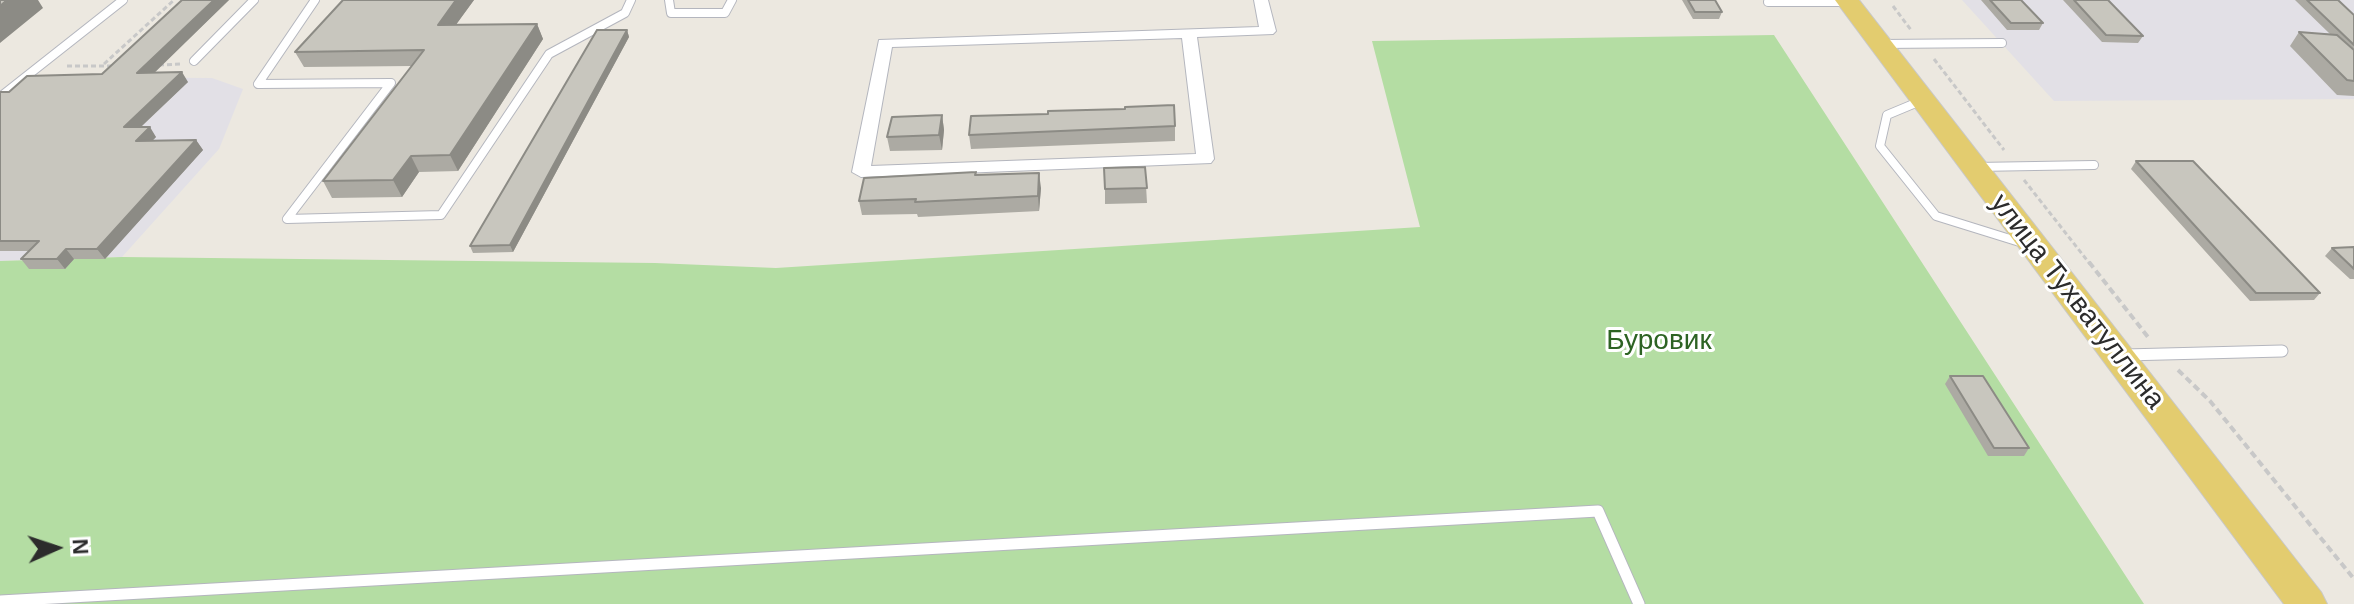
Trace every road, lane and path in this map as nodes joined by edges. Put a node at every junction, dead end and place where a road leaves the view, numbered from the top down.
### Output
1 (123, 0) edge
2 (174, 0) edge
3 (254, 0) edge
4 (315, 0) edge
5 (631, 0) edge
6 (669, 0) edge
7 (732, 0) edge
8 (1261, 0) edge
9 (1848, 1) edge
10 (1768, 2) edge
11 (1893, 6) dead end
12 (1189, 33) junction
13 (2002, 43) dead end
14 (1880, 44) junction
15 (1922, 44) junction
16 (194, 61) joint
17 (147, 65) edge
18 (41, 66) junction
19 (102, 66) junction
20 (117, 66) edge
21 (0, 97) edge
22 (1923, 100) junction
23 (2094, 165) dead end
24 (2013, 167) junction
25 (1974, 168) junction
26 (2035, 247) junction
27 (2282, 351) dead end
28 (2161, 354) junction
29 (2119, 355) junction
30 (2354, 579) edge
31 (0, 601) edge
32 (1639, 604) edge
33 (2307, 604) edge

1 - 18 lane
2 - 19 path
3 - 16 lane
4 - 5 lane
6 - 7 lane
8 - 12 street
9 - 10 lane
9 - 14 main road, улица Тухватуллина
11 - 15 path
12 - 12 street
13 - 15 lane
14 - 15 lane
14 - 22 main road, улица Тухватуллина
15 - 24 path
16 - 17 path
18 - 19 path
18 - 21 lane
19 - 20 path
22 - 25 main road, улица Тухватуллина
22 - 26 lane
23 - 24 lane
24 - 25 lane
24 - 28 path
25 - 26 main road, улица Тухватуллина
26 - 29 main road, улица Тухватуллина
27 - 28 lane
28 - 29 lane
28 - 30 path
29 - 33 main road, улица Тухватуллина
31 - 32 lane

